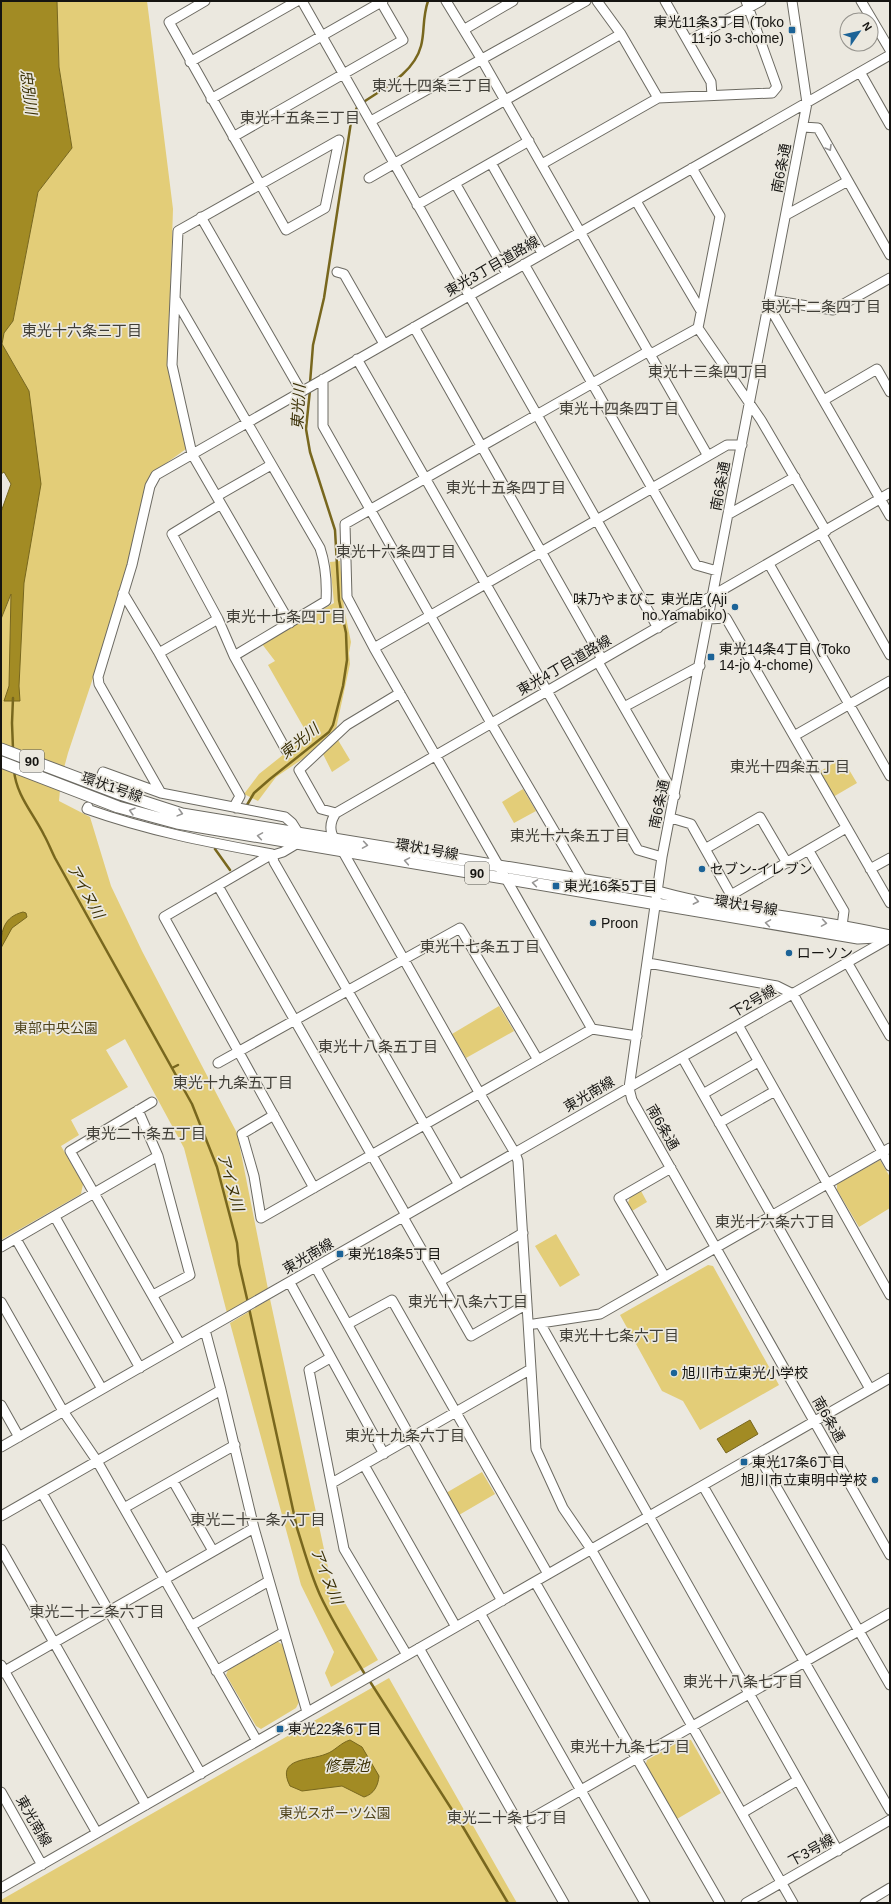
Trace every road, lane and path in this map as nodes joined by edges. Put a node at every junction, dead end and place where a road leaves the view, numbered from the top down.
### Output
1 (205, 1) edge
2 (297, 1) edge
3 (302, 1) edge
4 (446, 1) edge
5 (513, 1) edge
6 (586, 1) edge
7 (597, 1) edge
8 (665, 1) edge
9 (761, 1) edge
10 (792, 1) edge
11 (861, 1) edge
12 (382, 2) edge
13 (747, 4) edge
14 (465, 29) junction
15 (621, 34) junction
16 (322, 36) junction
17 (688, 41) junction
18 (890, 50) edge
19 (890, 55) edge
20 (482, 60) junction
21 (190, 62) junction
22 (860, 72) junction
23 (344, 74) junction
24 (712, 95) junction
25 (658, 98) junction
26 (211, 99) junction
27 (506, 100) junction
28 (807, 103) junction
29 (370, 118) junction
30 (890, 125) edge
31 (803, 127) junction
32 (233, 137) junction
33 (529, 141) junction
34 (491, 163) junction
35 (394, 164) junction
36 (542, 164) junction
37 (692, 168) junction
38 (369, 178) dead end
39 (848, 181) junction
40 (455, 183) junction
41 (259, 184) junction
42 (636, 201) junction
43 (417, 205) junction
44 (786, 215) junction
45 (201, 217) junction
46 (581, 232) junction
47 (542, 254) junction
48 (890, 255) edge
49 (524, 264) junction
50 (337, 272) dead end
51 (507, 274) junction
52 (890, 278) edge
53 (469, 296) junction
54 (176, 300) junction
55 (769, 303) junction
56 (700, 311) junction
57 (414, 327) junction
58 (698, 328) junction
59 (384, 344) junction
60 (650, 353) junction
61 (357, 359) junction
62 (319, 381) junction
63 (592, 383) junction
64 (303, 390) junction
65 (890, 392) edge
66 (824, 400) junction
67 (750, 404) junction
68 (537, 414) junction
69 (247, 422) junction
70 (742, 445) junction
71 (482, 446) junction
72 (192, 454) junction
73 (708, 456) junction
74 (271, 465) junction
75 (794, 477) junction
76 (426, 478) junction
77 (652, 488) junction
78 (890, 493) edge
79 (880, 499) junction
80 (219, 500) junction
81 (371, 509) junction
82 (729, 514) junction
83 (890, 516) edge
84 (597, 520) junction
85 (824, 532) junction
86 (541, 552) junction
87 (769, 564) junction
88 (717, 570) junction
89 (486, 584) junction
90 (123, 593) junction
91 (713, 595) junction
92 (431, 615) junction
93 (218, 619) junction
94 (709, 619) junction
95 (290, 623) junction
96 (658, 628) junction
97 (374, 648) junction
98 (159, 653) junction
99 (890, 655) edge
100 (234, 656) junction
101 (600, 660) junction
102 (700, 666) junction
103 (890, 681) edge
104 (547, 691) junction
105 (400, 693) junction
106 (849, 704) junction
107 (624, 708) junction
108 (491, 723) junction
109 (794, 736) junction
110 (1, 749) edge
111 (286, 750) dead end
112 (435, 754) junction
113 (1, 762) edge
114 (102, 775) dead end
115 (890, 776) edge
116 (162, 793) junction
117 (676, 796) junction
118 (88, 808) dead end
119 (236, 808) junction
120 (336, 813) junction
121 (671, 818) junction
122 (846, 828) junction
123 (298, 838) junction
124 (334, 840) junction
125 (705, 849) junction
126 (342, 850) junction
127 (809, 851) junction
128 (272, 854) junction
129 (662, 857) junction
130 (890, 858) edge
131 (787, 864) junction
132 (498, 866) junction
133 (870, 869) junction
134 (505, 878) junction
135 (582, 885) junction
136 (218, 886) junction
137 (731, 895) junction
138 (657, 898) junction
139 (890, 903) edge
140 (728, 912) junction
141 (842, 926) junction
142 (890, 937) edge
143 (403, 958) junction
144 (847, 962) junction
145 (648, 963) junction
146 (348, 990) junction
147 (792, 994) junction
148 (294, 1020) junction
149 (738, 1025) junction
150 (592, 1029) junction
151 (637, 1036) junction
152 (890, 1036) edge
153 (238, 1052) junction
154 (682, 1057) junction
155 (538, 1060) junction
156 (758, 1062) junction
157 (218, 1063) dead end
158 (629, 1088) junction
159 (775, 1091) junction
160 (480, 1094) junction
161 (703, 1094) junction
162 (152, 1102) dead end
163 (138, 1110) junction
164 (274, 1115) junction
165 (719, 1123) junction
166 (425, 1125) junction
167 (886, 1150) edge
168 (515, 1153) junction
169 (372, 1155) junction
170 (158, 1156) junction
171 (890, 1166) edge
172 (670, 1168) junction
173 (828, 1184) junction
174 (459, 1185) junction
175 (314, 1188) junction
176 (95, 1194) junction
177 (405, 1216) junction
178 (772, 1216) junction
179 (55, 1217) junction
180 (523, 1233) junction
181 (16, 1238) junction
182 (1, 1247) edge
183 (716, 1248) junction
184 (316, 1268) junction
185 (665, 1277) junction
186 (440, 1281) junction
187 (290, 1283) junction
188 (153, 1295) junction
189 (890, 1295) edge
190 (1, 1302) edge
191 (527, 1304) junction
192 (540, 1323) junction
193 (348, 1324) junction
194 (529, 1324) junction
195 (205, 1330) junction
196 (180, 1344) junction
197 (330, 1358) junction
198 (140, 1368) junction
199 (531, 1369) junction
200 (890, 1378) edge
201 (102, 1389) junction
202 (870, 1389) junction
203 (221, 1390) junction
204 (1, 1405) edge
205 (63, 1412) junction
206 (455, 1412) junction
207 (814, 1422) junction
208 (19, 1437) junction
209 (410, 1438) junction
210 (235, 1445) junction
211 (1, 1447) edge
212 (384, 1454) junction
213 (758, 1455) junction
214 (97, 1461) junction
215 (364, 1465) junction
216 (173, 1481) junction
217 (332, 1483) junction
218 (703, 1486) junction
219 (42, 1493) junction
220 (124, 1508) junction
221 (1, 1516) edge
222 (648, 1517) junction
223 (254, 1528) junction
224 (1, 1549) edge
225 (591, 1549) junction
226 (213, 1551) junction
227 (890, 1555) edge
228 (548, 1574) junction
229 (164, 1579) junction
230 (269, 1581) junction
231 (535, 1582) junction
232 (502, 1601) junction
233 (109, 1611) junction
234 (480, 1613) junction
235 (890, 1613) edge
236 (191, 1626) junction
237 (456, 1627) junction
238 (859, 1631) junction
239 (284, 1632) junction
240 (53, 1642) junction
241 (419, 1648) junction
242 (407, 1655) junction
243 (805, 1662) junction
244 (2, 1670) edge
245 (216, 1670) junction
246 (890, 1685) edge
247 (749, 1694) junction
248 (307, 1712) junction
249 (693, 1726) junction
250 (257, 1741) junction
251 (636, 1759) junction
252 (201, 1774) junction
253 (798, 1780) junction
254 (582, 1790) junction
255 (1, 1792) edge
256 (146, 1805) junction
257 (890, 1810) edge
258 (742, 1813) junction
259 (890, 1820) edge
260 (520, 1825) junction
261 (97, 1833) junction
262 (838, 1851) junction
263 (42, 1865) junction
264 (781, 1883) junction
265 (1, 1888) edge
266 (890, 1888) edge
267 (867, 1902) edge
268 (564, 1903) edge
269 (645, 1903) edge
270 (720, 1903) edge
271 (746, 1903) edge
272 (793, 1903) edge

1 - 21 street
2 - 21 street
3 - 16 street
4 - 14 street
5 - 14 street
6 - 20 street
7 - 15 street
8 - 17 street
9 - 13 street
10 - 28 street, 南6条通
11 - 18 street
12 - 16 street
12 - 23 street
13 - 17 street
13 - 24 street
14 - 20 street
15 - 25 street
15 - 27 street
16 - 23 street
16 - 26 street
17 - 24 street
19 - 22 street, 東光3丁目道路線
20 - 27 street
20 - 29 street
21 - 26 street
22 - 28 street, 東光3丁目道路線
22 - 30 street
23 - 29 street
23 - 32 street
24 - 25 street
25 - 36 street
26 - 32 street
27 - 33 street
27 - 35 street
28 - 31 street, 南6条通
28 - 37 street, 東光3丁目道路線
29 - 35 street
31 -> 39 street
31 - 44 street, 南6条通
32 - 41 street
33 - 34 street
33 - 36 street
34 - 40 street
34 - 47 street
35 - 38 street
35 - 43 street
36 - 46 street
37 - 42 street, 東光3丁目道路線
37 - 56 street
39 - 44 street
39 - 48 street
40 - 43 street
40 - 51 street
41 - 41 street
41 - 45 street
42 - 46 street, 東光3丁目道路線
42 - 56 street
43 - 53 street
44 - 55 street, 南6条通
45 - 54 street
45 - 64 street
46 - 47 street, 東光3丁目道路線
46 - 60 street
47 - 49 street, 東光3丁目道路線
49 - 51 street, 東光3丁目道路線
49 - 63 street
50 - 59 street
51 - 53 street, 東光3丁目道路線
52 - 55 street
53 - 57 street, 東光3丁目道路線
53 - 68 street
54 - 69 street
54 - 72 street
55 - 66 street
55 - 67 street, 南6条通
56 - 58 street
57 - 59 street, 東光3丁目道路線
57 - 71 street
58 - 60 street
58 - 67 street
59 - 61 street, 東光3丁目道路線
60 - 63 street
60 - 73 street
61 - 62 street, 東光3丁目道路線
61 - 76 street
62 - 64 street, 東光3丁目道路線
62 - 81 street
63 - 68 street
63 - 77 street
64 - 69 street, 東光3丁目道路線
65 - 66 street
66 - 79 street
67 - 70 street, 南6条通
67 - 75 street
68 - 71 street
68 - 84 street
69 - 72 street, 東光3丁目道路線
69 - 74 street
70 - 73 street
70 - 82 street, 南6条通
71 - 76 street
71 - 86 street
72 - 80 street
72 - 90 street, 東光3丁目道路線
73 - 77 street
74 - 80 street
74 - 95 street
75 - 82 street
75 - 85 street
76 - 81 street
76 - 89 street
77 - 84 street
77 - 88 street
78 - 79 street, 東光4丁目道路線
79 - 83 street
79 - 85 street, 東光4丁目道路線
80 - 93 street
80 - 95 street
81 - 92 street
81 - 97 street
82 - 88 street, 南6条通
84 - 86 street
84 - 96 street
85 - 87 street, 東光4丁目道路線
85 - 99 street
86 - 89 street
86 - 101 street
87 - 91 street, 東光4丁目道路線
87 - 106 street
88 - 91 street, 南6条通
89 - 92 street
89 - 104 street
90 - 98 street
90 - 116 street, 東光3丁目道路線
91 - 94 street, 南6条通
91 - 96 street, 東光4丁目道路線
92 - 97 street
92 - 108 street
93 - 98 street
93 - 100 street
94 - 102 street, 南6条通
94 - 109 street
95 - 100 street
96 - 101 street, 東光4丁目道路線
97 - 105 street
98 - 119 street
100 - 111 street
101 - 104 street, 東光4丁目道路線
101 - 107 street
102 - 107 street
102 - 117 street, 南6条通
103 - 106 street
104 - 108 street, 東光4丁目道路線
104 - 129 street
105 - 112 street
105 - 120 street
106 - 109 street
106 - 115 street
107 - 117 street
108 - 112 street, 東光4丁目道路線
108 - 135 street
109 - 122 street
110 -> 123 main road, 環状1号線 / 90
112 - 120 street, 東光4丁目道路線
112 - 132 street
123 -> 113 main road, 環状1号線 / 90
114 - 116 street
116 - 119 street
117 - 121 street, 南6条通
118 - 128 street
119 - 123 street
120 - 124 street
121 - 125 street
121 - 129 street, 南6条通
122 - 127 street
122 - 133 street
123 - 124 main road, 環状1号線 / 90
123 - 126 main road, 環状1号線 / 90
123 - 128 street
124 - 126 street
124 -> 132 main road, 環状1号線 / 90
125 - 131 street
125 - 137 street
134 -> 126 main road, 環状1号線 / 90
126 - 143 street
127 - 131 street
127 - 141 street
128 - 136 street
128 - 146 street
129 - 138 street, 南6条通
130 - 133 street
131 - 137 street
132 - 134 street
132 - 135 main road, 環状1号線 / 90
133 - 139 street
135 -> 134 main road, 環状1号線 / 90
134 - 150 street
135 - 138 main road, 環状1号線 / 90
136 - 148 street
136 - 153 street
137 - 140 street
138 - 140 main road, 環状1号線 / 90
138 - 145 street, 南6条通
140 -> 141 main road, 環状1号線 / 90
142 -> 140 main road, 環状1号線 / 90
141 - 142 main road, 環状1号線 / 90
142 - 144 street, 下2号線
143 - 146 street
143 - 155 street
143 - 160 street
144 - 147 street, 下2号線
144 - 152 street
145 - 147 street
145 - 151 street, 南6条通
146 - 148 street
146 - 166 street
147 - 149 street, 下2号線
147 - 167 street
148 - 153 street
148 - 169 street
149 - 154 street, 下2号線
149 - 156 street
150 - 151 street
150 - 155 street
151 - 158 street, 南6条通
153 - 157 street
153 - 164 street
154 - 158 street, 下2号線
154 - 161 street
155 - 160 street
156 - 159 street
156 - 161 street
158 - 168 street, 東光南線
158 - 172 street, 南6条通
159 - 165 street
159 - 173 street
160 - 166 street
160 - 168 street
161 - 165 street
162 - 163 street
163 - 170 street
163 - 176 street
164 - 175 street
164 - 175 street
165 - 178 street
166 - 169 street
166 - 174 street
167 - 171 street
167 - 173 street
168 - 174 street, 東光南線
168 - 180 street
169 - 175 street
169 - 177 street
170 - 176 street
170 - 188 street
172 - 183 street, 南6条通
172 - 185 street
173 - 178 street
173 - 189 street
174 - 177 street, 東光南線
176 - 179 street
176 - 188 street
177 - 184 street, 東光南線
177 - 186 street
178 - 183 street
178 - 202 street
179 - 181 street
179 - 198 street
180 - 186 street
180 - 191 street
181 - 182 street
181 - 201 street
183 - 185 street
183 - 207 street, 南6条通
184 - 187 street, 東光南線
184 - 193 street
185 - 192 street
186 - 191 street
187 - 195 street, 東光南線
187 - 197 street
188 - 196 street
190 - 205 street
191 - 194 street
192 - 194 street
192 - 222 street
193 - 206 street
193 - 209 street
194 - 199 street
195 - 196 street, 東光南線
195 - 203 street
196 - 198 street, 東光南線
197 - 212 street
197 - 217 street
198 - 201 street, 東光南線
199 - 206 street
199 - 225 street
200 - 202 street
201 - 205 street, 東光南線
202 - 207 street
203 - 210 street
203 - 214 street
204 - 208 street
205 - 208 street, 東光南線
205 - 214 street
206 - 209 street
206 - 228 street
207 - 213 street
207 - 227 street, 南6条通
208 - 211 street, 東光南線
209 - 212 street
209 - 232 street
210 - 216 street
210 - 223 street
212 - 215 street
213 - 218 street
213 - 238 street
214 - 219 street
214 - 220 street
215 - 217 street
215 - 237 street
216 - 220 street
216 - 226 street
217 - 242 street
218 - 222 street
218 - 243 street
219 - 221 street
219 - 233 street
220 - 229 street
222 - 225 street
222 - 247 street
223 - 226 street
223 - 230 street
224 - 240 street
225 - 228 street
225 - 249 street
226 - 229 street
228 - 231 street
229 - 233 street
229 - 236 street
230 - 236 street
230 - 239 street
231 - 232 street
231 - 251 street
232 - 234 street
233 - 240 street
233 - 252 street
234 - 237 street
234 - 254 street
235 - 238 street
236 - 245 street
237 - 241 street
238 - 243 street
238 - 246 street
239 - 245 street
239 - 248 street
240 - 244 street
240 - 256 street
241 - 242 street
241 - 260 street
242 - 248 street
243 - 247 street
243 - 257 street
244 - 261 street
245 - 250 street
247 - 249 street
247 - 253 street
248 - 250 street
249 - 251 street
249 - 258 street
250 - 252 street
251 - 254 street
251 - 270 street
252 - 256 street
253 - 258 street
253 - 262 street
254 - 260 street
254 - 269 street
255 - 263 street, 東光南線
256 - 261 street
258 - 264 street
259 - 262 street, 下3号線
260 - 268 street
261 - 263 street
262 - 264 street, 下3号線
263 - 265 street
264 - 271 street, 下3号線
264 - 272 street
266 - 267 street

